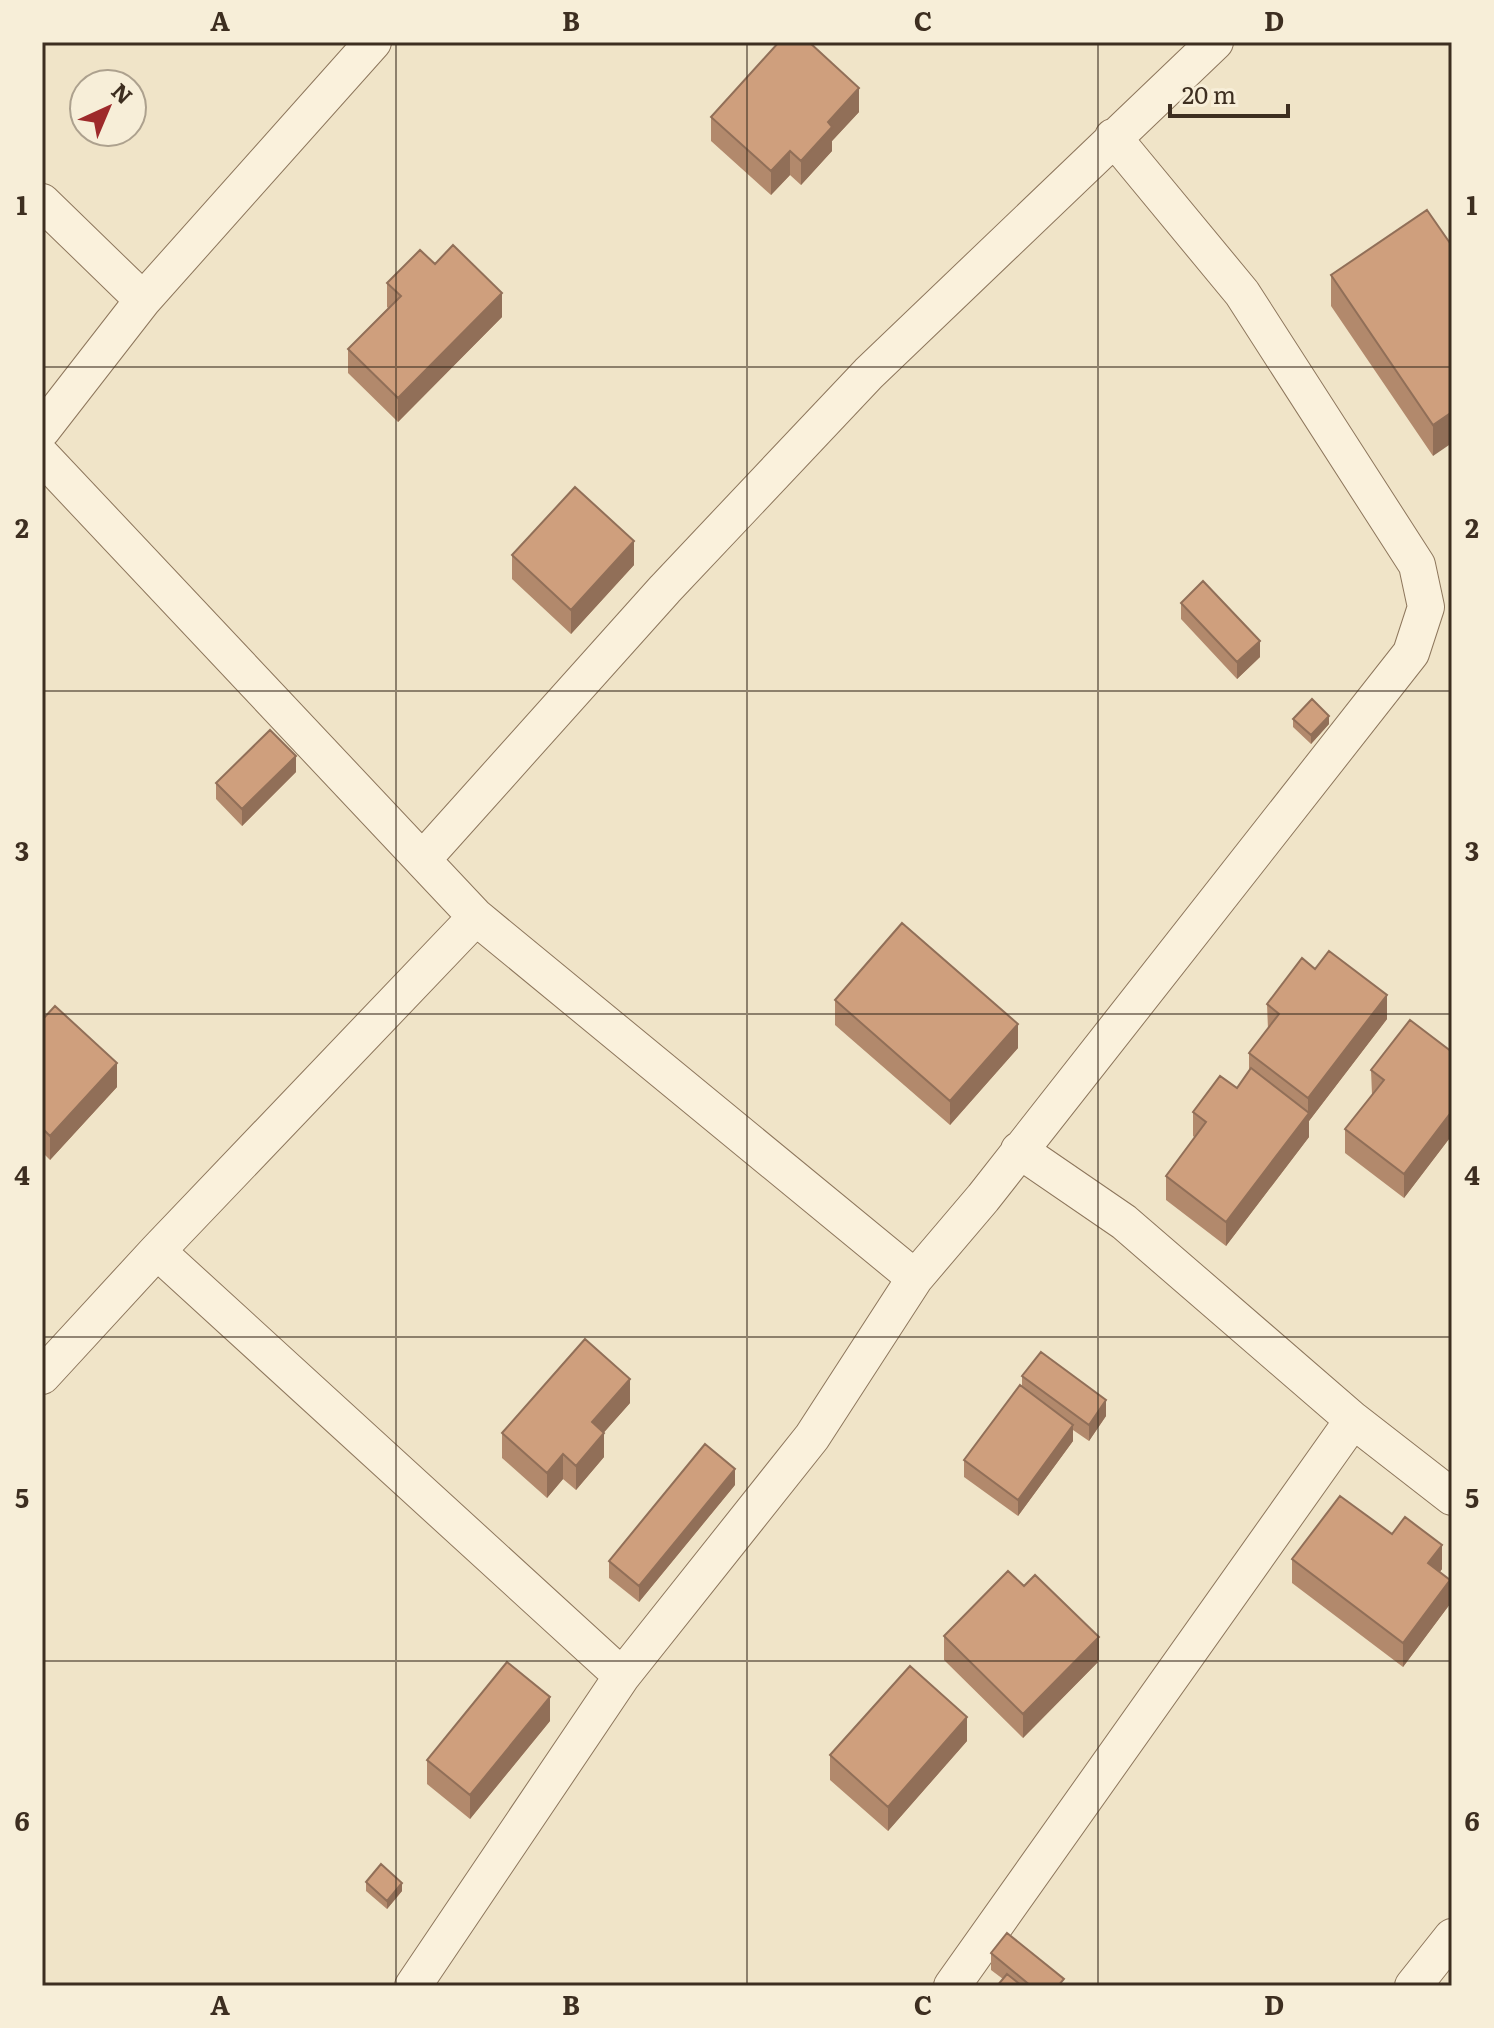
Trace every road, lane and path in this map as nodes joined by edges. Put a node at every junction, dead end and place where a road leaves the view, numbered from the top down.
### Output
1 (373, 42) edge
2 (1215, 42) edge
3 (1113, 137) junction
4 (42, 202) edge
5 (143, 300) junction
6 (42, 430) edge
7 (42, 456) edge
8 (423, 859) junction
9 (476, 917) junction
10 (1019, 1150) junction
11 (157, 1251) junction
12 (915, 1278) junction
13 (42, 1376) edge
14 (1353, 1420) junction
15 (1452, 1497) edge
16 (622, 1676) junction
17 (1452, 1937) edge
18 (413, 1986) edge
19 (952, 1986) edge
20 (1413, 1986) edge

1 - 5 street
2 - 3 street
3 - 8 street
3 - 10 street
4 - 5 street
5 - 6 street
7 - 8 street
8 - 9 street
9 - 11 street
9 - 12 street
10 - 12 street
10 - 14 street
11 - 13 street
11 - 16 street
12 - 16 street
14 - 15 street
14 - 19 street
16 - 18 street
17 - 20 street

